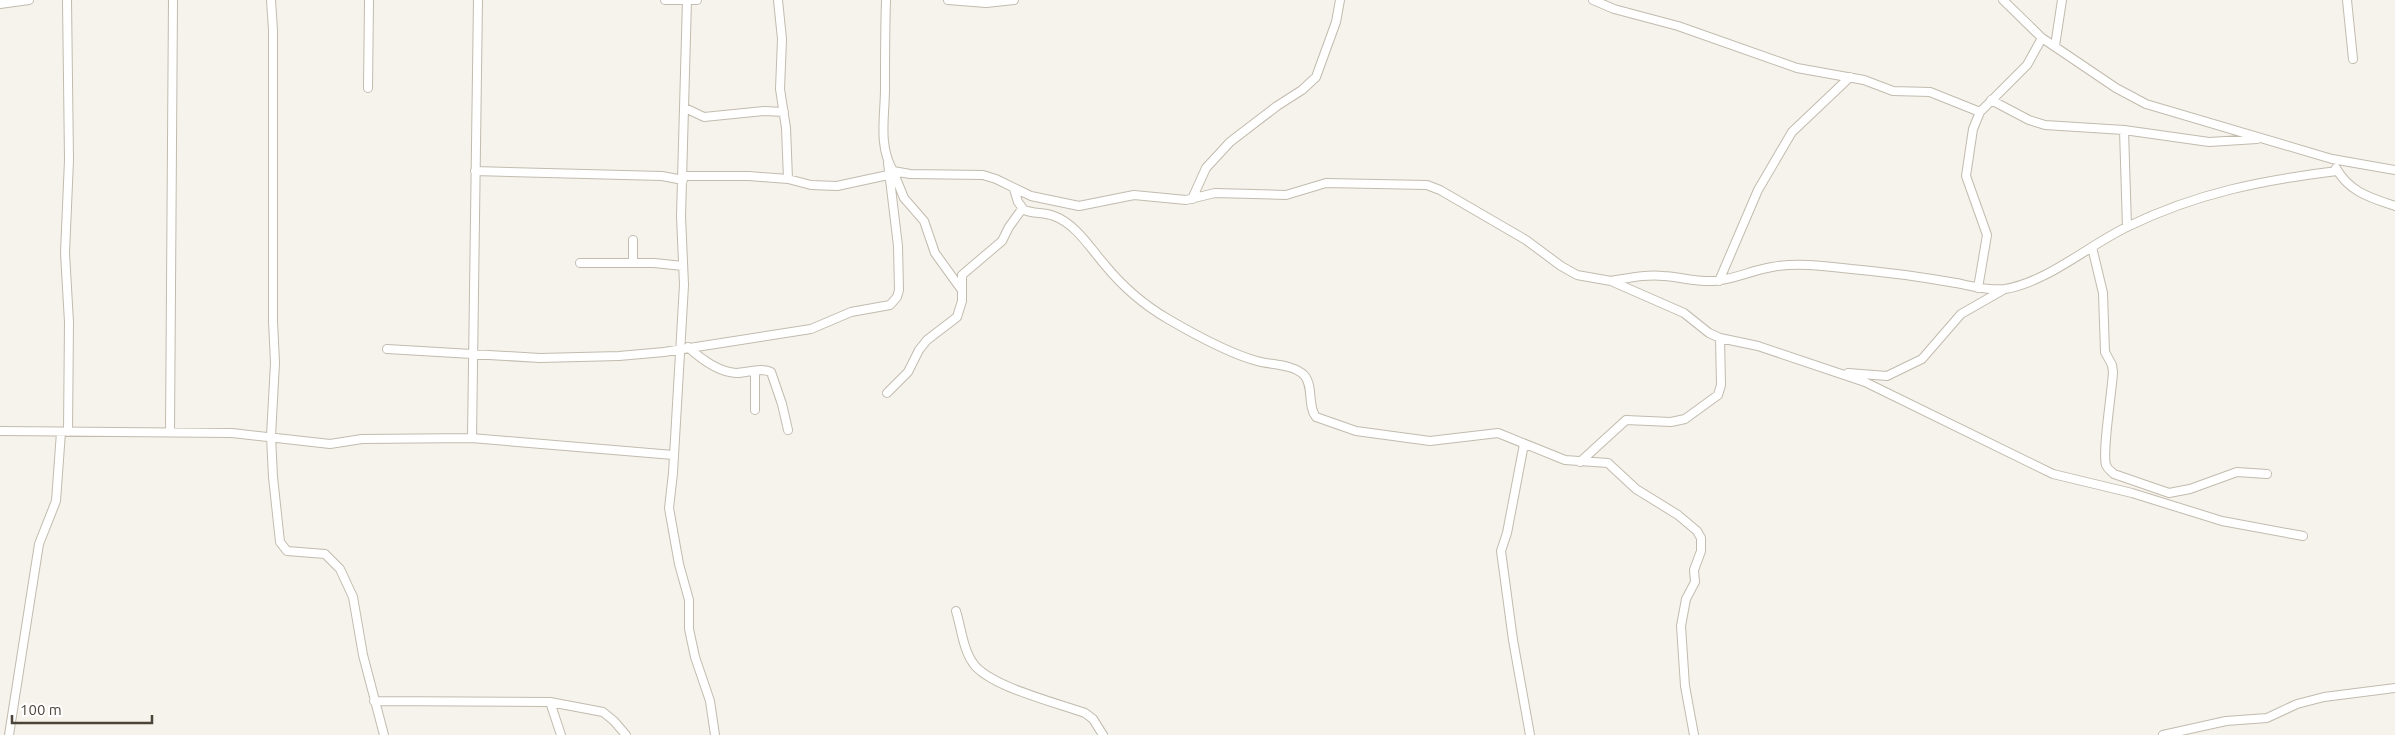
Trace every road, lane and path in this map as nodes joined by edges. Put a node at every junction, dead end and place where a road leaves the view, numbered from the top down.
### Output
1 (29, 0) edge
2 (67, 0) edge
3 (173, 0) edge
4 (271, 0) edge
5 (369, 0) edge
6 (473, 0) edge
7 (479, 0) edge
8 (665, 0) edge
9 (697, 0) edge
10 (778, 0) edge
11 (886, 0) edge
12 (948, 0) edge
13 (1014, 0) edge
14 (1340, 0) edge
15 (1593, 0) edge
16 (2003, 0) edge
17 (2062, 0) edge
18 (2347, 0) edge
19 (687, 1) edge
20 (0, 4) edge
21 (2042, 38) junction
22 (2054, 46) junction
23 (2352, 59) dead end
24 (1850, 77) junction
25 (368, 88) dead end
26 (1991, 100) junction
27 (685, 108) junction
28 (784, 112) junction
29 (1980, 112) junction
30 (2124, 130) junction
31 (2263, 139) junction
32 (2332, 159) junction
33 (2395, 170) edge
34 (475, 171) junction
35 (2337, 171) junction
36 (891, 173) junction
37 (683, 178) junction
38 (788, 179) junction
39 (1014, 188) junction
40 (1192, 198) junction
41 (2395, 206) edge
42 (1022, 208) junction
43 (2127, 227) junction
44 (633, 240) dead end
45 (2092, 247) junction
46 (633, 262) junction
47 (580, 263) dead end
48 (683, 266) junction
49 (1718, 280) junction
50 (1611, 281) junction
51 (1978, 288) junction
52 (961, 289) junction
53 (2004, 289) junction
54 (1720, 338) junction
55 (684, 348) junction
56 (387, 349) dead end
57 (474, 353) junction
58 (754, 371) junction
59 (1837, 372) junction
60 (887, 393) dead end
61 (755, 410) dead end
62 (788, 430) dead end
63 (0, 431) edge
64 (64, 432) junction
65 (170, 432) junction
66 (271, 436) junction
67 (472, 438) junction
68 (1524, 444) junction
69 (672, 455) junction
70 (1580, 462) junction
71 (2267, 474) dead end
72 (2303, 536) dead end
73 (956, 611) dead end
74 (2395, 688) edge
75 (374, 701) junction
76 (550, 702) junction
77 (9, 735) edge
78 (384, 735) edge
79 (561, 735) edge
80 (626, 735) edge
81 (715, 735) edge
82 (1104, 735) edge
83 (1530, 735) edge
84 (1694, 735) edge
85 (2163, 735) edge

1 - 20 street
2 - 64 street
3 - 65 street
4 - 66 street
5 - 25 street
6 - 7 street
7 - 34 street
8 - 19 street
9 - 19 street
10 - 28 street
11 - 36 street
12 - 13 street
14 - 40 street
15 - 24 street
16 - 21 street
17 - 22 street
18 - 23 street
19 - 27 street
21 - 22 street
21 - 26 street
22 - 31 street
24 - 29 street
24 - 49 street
26 - 29 street
26 - 30 street
27 - 28 street
27 - 37 street
28 - 38 street
29 - 51 street
30 - 31 street
30 - 43 street
31 - 32 street
32 - 33 street
32 - 35 street
34 - 37 street
34 - 57 street
35 - 41 street
35 - 43 street
36 - 38 street
36 - 39 street
36 - 52 street
36 - 55 street
37 - 38 street
37 - 48 street
39 - 40 street
39 - 42 street
40 - 50 street
42 - 52 street
42 - 68 street
43 - 45 street
44 - 46 street
45 - 53 street
45 - 71 street
46 - 47 street
46 - 48 street
48 - 55 street
49 - 50 street
49 - 51 street
50 - 54 street
51 - 53 street
52 - 60 street
53 - 59 street
54 - 59 street
54 - 70 street
55 - 57 street
55 - 58 street
55 - 69 street
56 - 57 street
57 - 67 street
58 - 61 street
58 - 62 street
59 - 72 street
63 - 64 street
64 - 65 street
64 - 77 street
65 - 66 street
66 - 67 street
66 - 75 street
67 - 69 street
68 - 70 street
68 - 83 street
69 - 81 street
70 - 84 street
73 - 82 street
74 - 85 street
75 - 76 street
75 - 78 street
76 - 79 street
76 - 80 street

